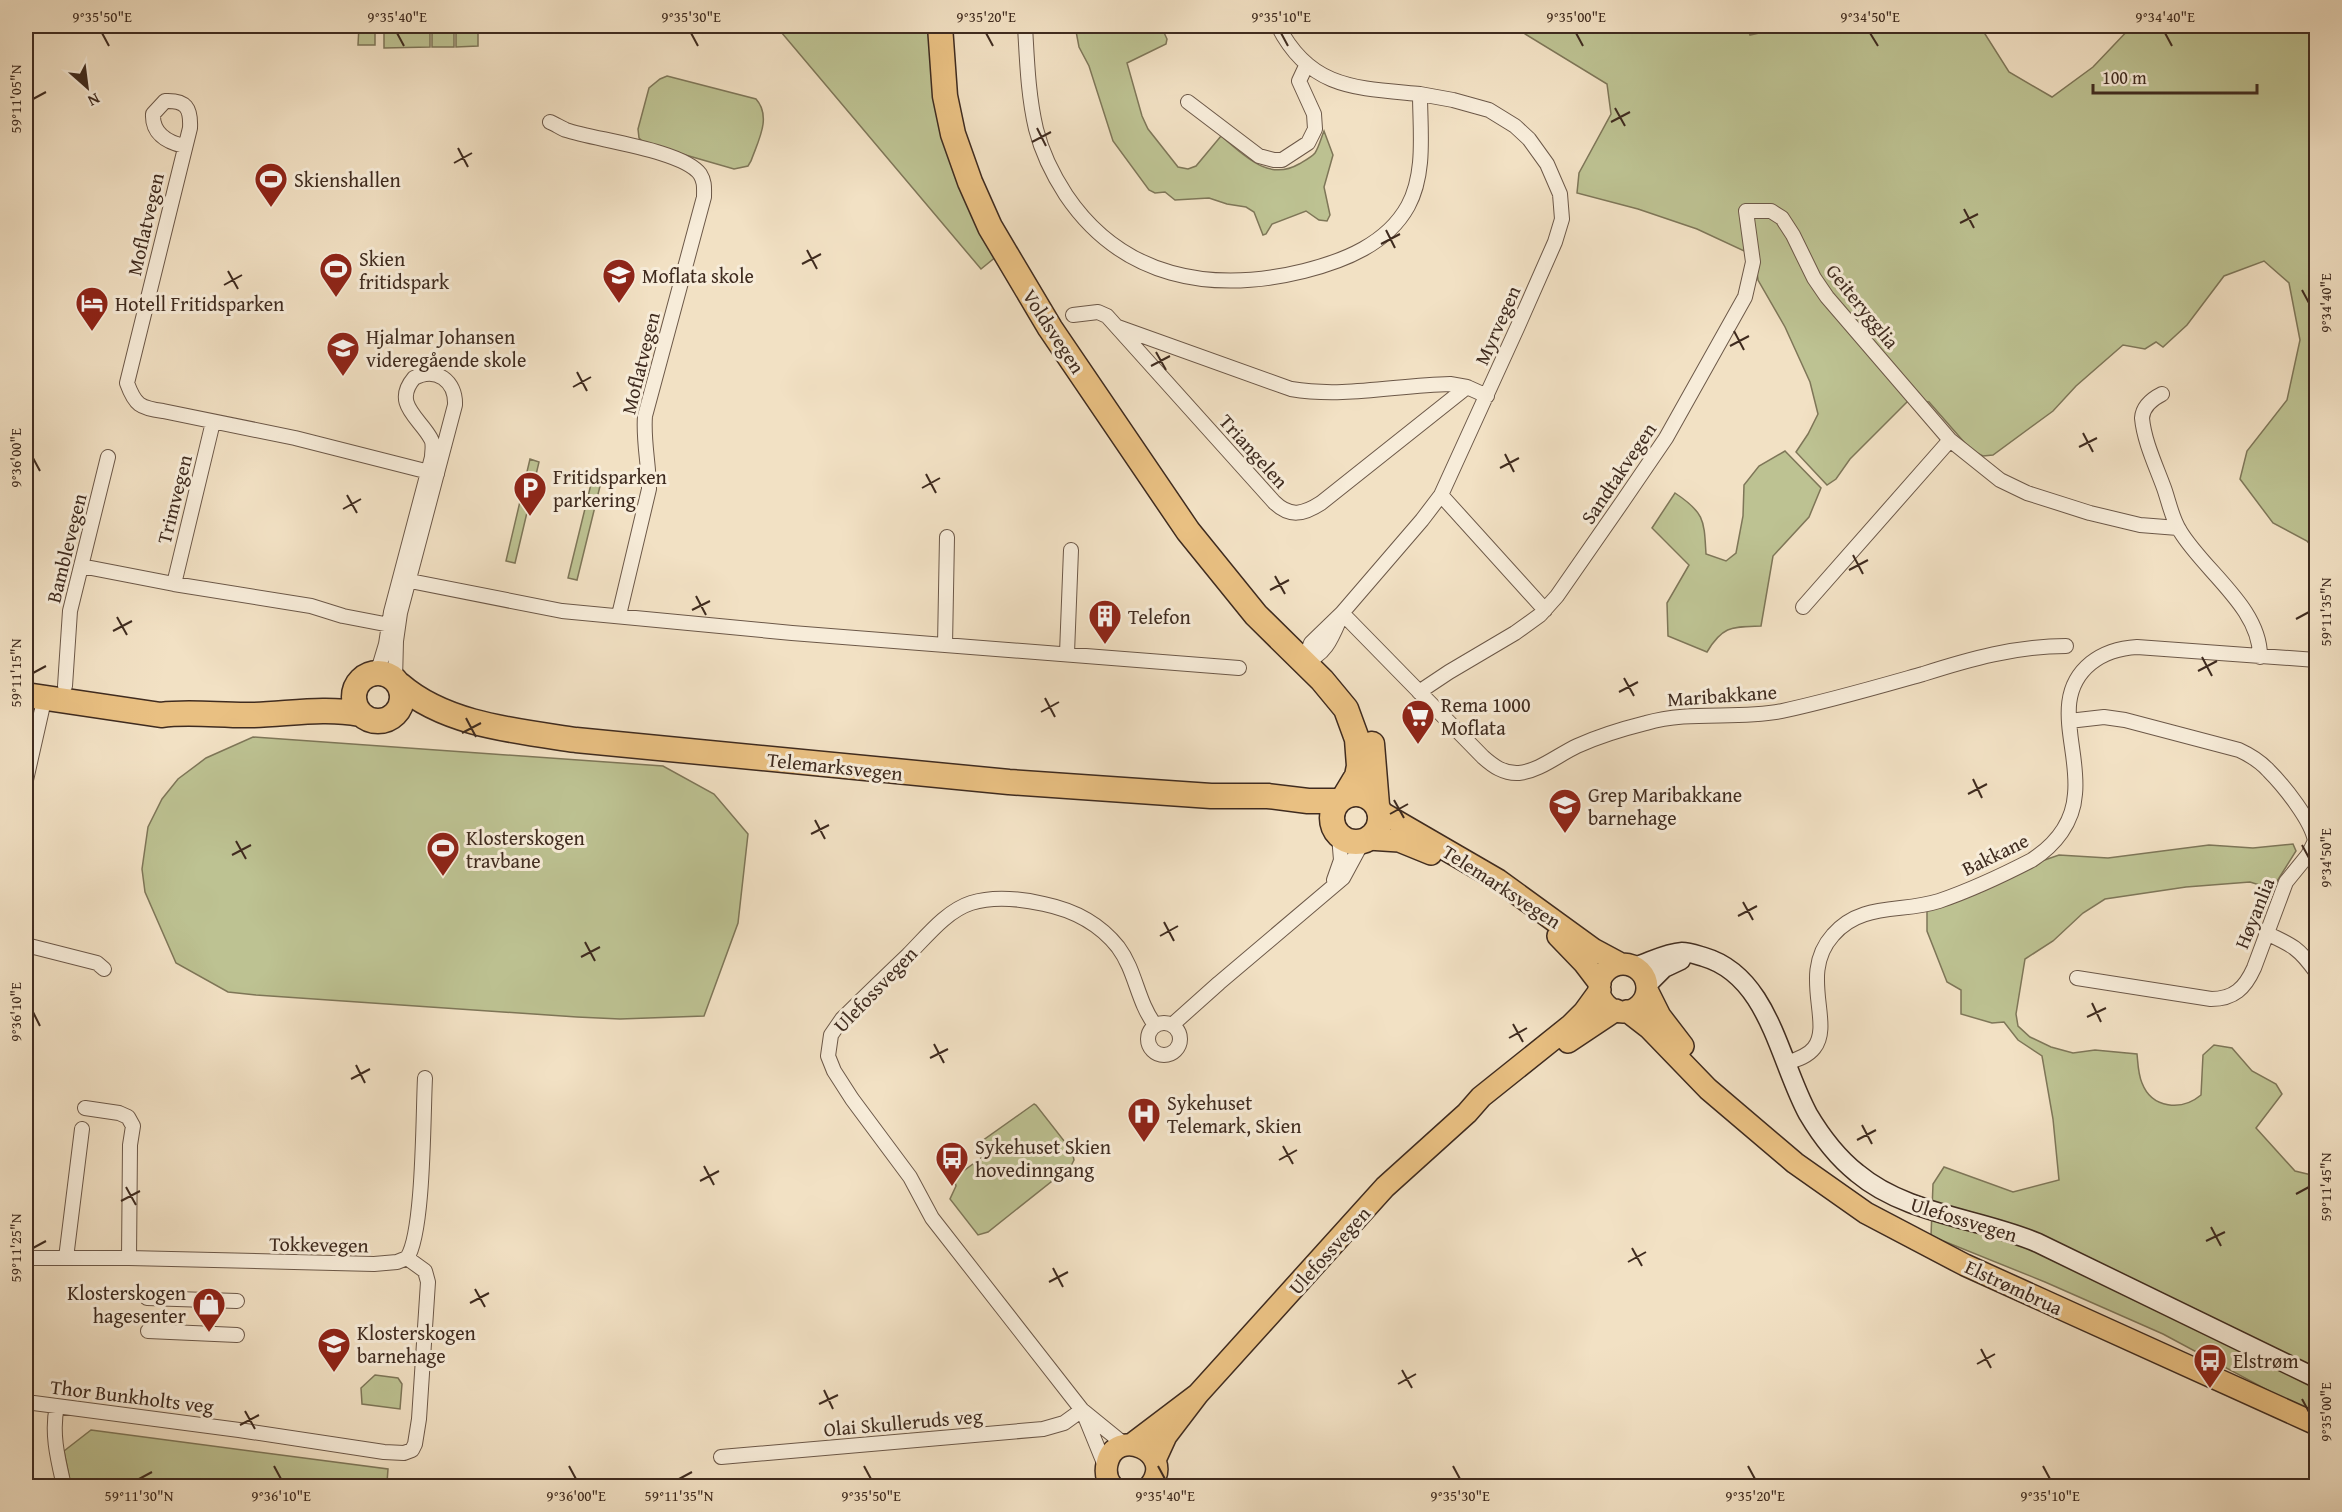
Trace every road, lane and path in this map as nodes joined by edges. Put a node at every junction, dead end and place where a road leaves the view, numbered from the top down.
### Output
1 (940, 26) edge
2 (1025, 26) edge
3 (1278, 26) edge
4 (1306, 66) junction
5 (1420, 94) junction
6 (1188, 102) dead end
7 (550, 122) dead end
8 (184, 146) dead end
9 (1746, 212) joint
10 (1073, 315) dead end
11 (1118, 327) junction
12 (1467, 387) junction
13 (2162, 394) dead end
14 (1487, 396) junction
15 (213, 422) junction
16 (1950, 440) junction
17 (108, 457) dead end
18 (432, 473) junction
19 (1441, 495) junction
20 (2178, 528) junction
21 (947, 537) dead end
22 (1071, 550) dead end
23 (81, 566) junction
24 (405, 580) junction
25 (174, 584) junction
26 (1803, 607) dead end
27 (1545, 610) junction
28 (1342, 614) junction
29 (618, 615) junction
30 (393, 626) junction
31 (945, 645) junction
32 (2066, 646) dead end
33 (1067, 653) junction
34 (1310, 656) junction
35 (2260, 657) junction
36 (2316, 660) edge
37 (1239, 668) dead end
38 (381, 681) junction
39 (26, 682) edge
40 (65, 686) dead end
41 (1419, 692) junction
42 (34, 700) edge
43 (291, 712) junction
44 (177, 713) junction
45 (397, 713) junction
46 (360, 714) junction
47 (461, 718) junction
48 (2069, 721) junction
49 (26, 780) edge
50 (1211, 796) junction
51 (1341, 799) junction
52 (1378, 808) junction
53 (1337, 834) junction
54 (1366, 840) junction
55 (1327, 892) junction
56 (2266, 933) junction
57 (26, 945) edge
58 (1707, 958) junction
59 (1628, 965) junction
60 (104, 969) dead end
61 (2316, 972) edge
62 (2077, 978) dead end
63 (1600, 987) junction
64 (1647, 987) junction
65 (1622, 1011) junction
66 (1155, 1025) junction
67 (1172, 1025) junction
68 (1786, 1063) junction
69 (425, 1078) dead end
70 (86, 1108) dead end
71 (1734, 1110) junction
72 (1467, 1113) junction
73 (82, 1129) dead end
74 (26, 1258) edge
75 (66, 1258) junction
76 (129, 1258) junction
77 (407, 1258) junction
78 (147, 1298) dead end
79 (237, 1301) dead end
80 (148, 1331) dead end
81 (237, 1335) dead end
82 (2316, 1378) edge
83 (1198, 1394) junction
84 (26, 1402) edge
85 (57, 1406) junction
86 (1082, 1410) junction
87 (2316, 1424) edge
88 (1128, 1445) junction
89 (722, 1457) dead end
90 (1155, 1477) edge
91 (1107, 1479) edge
92 (64, 1486) edge

1 - 34 highway, Voldsvegen
2 - 5 street
3 - 4 street
4 - 5 street, Myrvegen
4 - 6 street
5 - 14 street, Myrvegen
7 - 29 street, Moflatvegen
8 - 15 street, Moflatvegen
9 - 16 street, Geiterygglia
9 - 27 street, Sandtakvegen
10 - 11 street, Triangelen
11 - 12 street, Triangelen
11 - 12 street, Triangelen
12 - 14 street, Triangelen
13 - 20 street
14 - 19 street, Myrvegen
15 - 18 street, Moflatvegen
15 - 25 street, Trimvegen
16 - 20 street, Geiterygglia
16 - 26 street
17 - 23 street, Bamblevegen
18 - 18 street
18 - 24 street
19 - 27 street
19 - 28 street, Myrvegen
20 - 35 street
21 - 31 street
22 - 33 street
23 - 25 street
23 - 40 street, Bamblevegen
24 - 29 street
24 - 30 street
25 - 30 street
27 - 41 street, Sandtakvegen
28 - 34 street, Myrvegen
28 - 41 street, Maribakkane
29 - 31 street
30 - 38 street
30 - 38 street
31 - 33 street
32 - 41 street, Maribakkane
33 - 37 street
34 - 51 highway, Voldsvegen
34 - 52 highway, Voldsvegen
35 - 36 street, Bakkane
35 - 48 street, Bakkane
38 - 43 highway, Telemarksvegen
38 - 45 highway
38 - 46 highway
38 - 47 highway, Telemarksvegen
39 - 44 highway, Telemarksvegen
42 - 44 highway, Telemarksvegen
42 - 49 street
43 - 44 highway, Telemarksvegen
43 - 46 highway, Telemarksvegen
45 - 46 highway, Telemarksvegen
45 - 47 highway, Telemarksvegen
47 - 50 highway, Telemarksvegen
48 - 56 street, Høyanlia
48 - 68 street, Bakkane
50 - 51 highway, Telemarksvegen
50 - 53 highway, Telemarksvegen
51 - 52 highway
51 - 53 highway
52 - 54 highway
52 - 59 main road, Telemarksvegen
53 - 54 highway
53 - 55 street
54 - 55 street
54 - 63 main road, Telemarksvegen
55 - 67 street
56 - 61 street
56 - 62 street, Høyanlia
57 - 60 street
58 - 59 street, Ulefossvegen
58 - 64 street
58 - 68 street, Ulefossvegen
59 - 63 main road
59 - 64 main road
63 - 65 main road
63 - 72 main road, Ulefossvegen
64 - 65 main road
64 - 71 main road, Elstrømbrua
65 - 71 main road, Elstrømbrua
65 - 72 main road, Ulefossvegen
66 - 67 street
66 - 67 street
66 - 86 street, Ulefossvegen
68 - 82 street, Ulefossvegen
69 - 77 street
70 - 76 street
71 - 87 main road, Elstrømbrua
72 - 83 main road, Ulefossvegen
73 - 75 street
74 - 75 street, Tokkevegen
75 - 76 street, Tokkevegen
76 - 77 street, Tokkevegen
77 - 85 street, Thor Bunkholts veg
78 - 79 street
80 - 81 street
83 - 88 main road, Ulefossvegen
83 - 90 main road, Ulefossvegen
84 - 85 street, Thor Bunkholts veg
85 - 92 street
86 - 88 street, Ulefossvegen
86 - 89 street, Olai Skulleruds veg
86 - 91 street, Ulefossvegen
88 - 90 main road
88 - 91 main road

